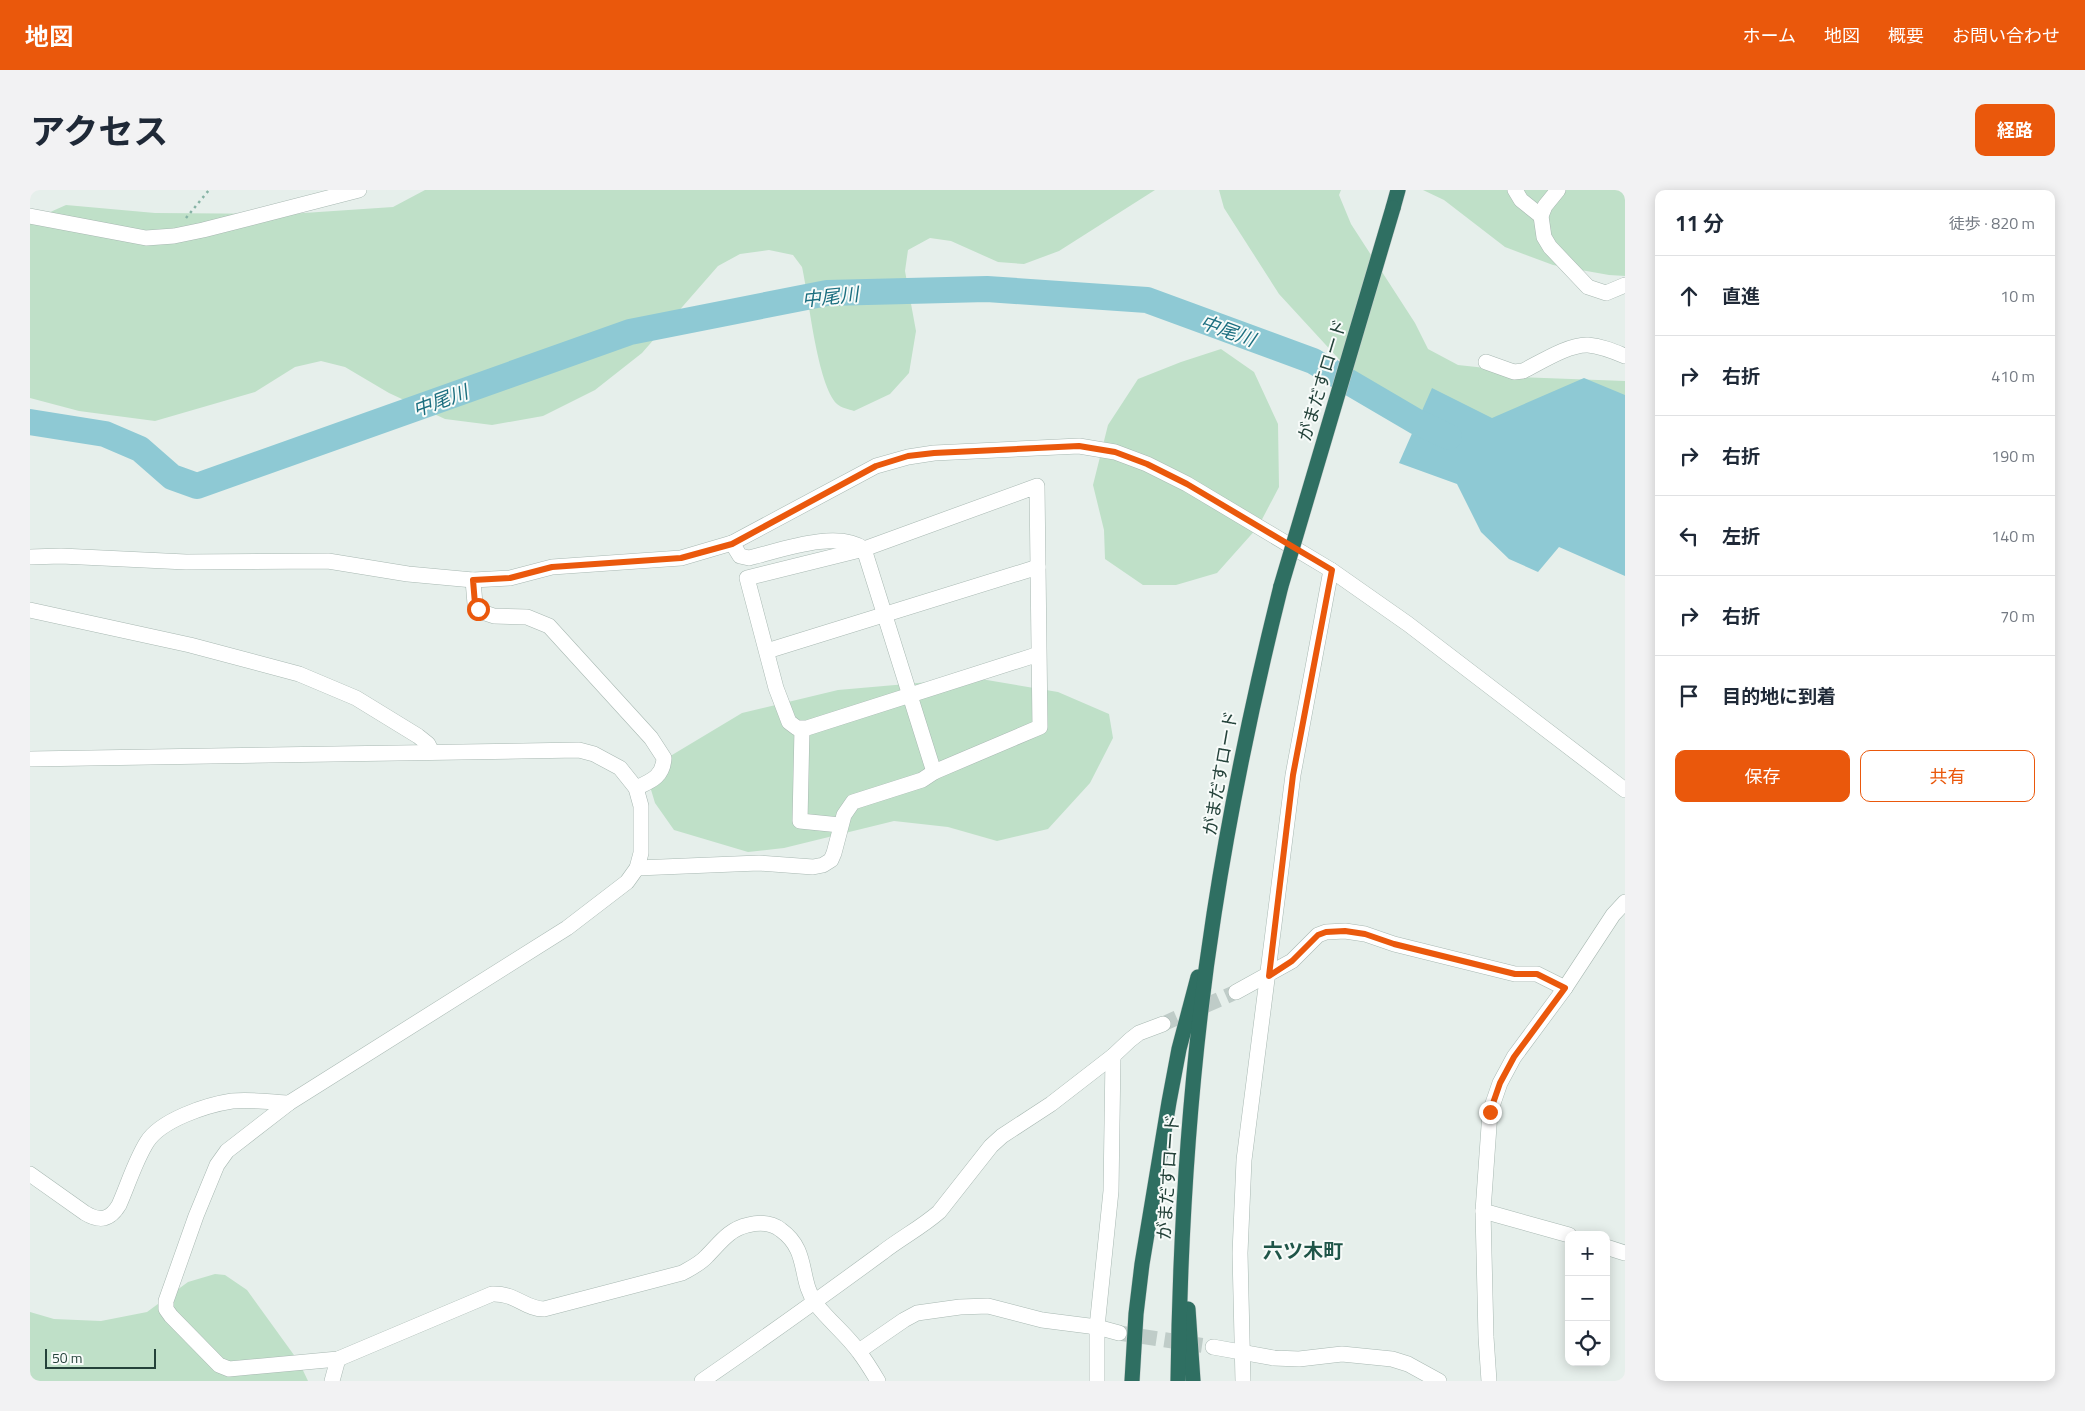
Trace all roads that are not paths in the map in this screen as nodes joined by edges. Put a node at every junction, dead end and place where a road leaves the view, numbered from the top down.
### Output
1 (359, 190) edge
2 (1398, 190) edge
3 (1516, 190) edge
4 (1558, 190) edge
5 (30, 216) edge
6 (1541, 216) junction
7 (1625, 285) edge
8 (1625, 356) edge
9 (1486, 362) dead end
10 (732, 544) junction
11 (864, 549) junction
12 (30, 557) edge
13 (1038, 567) junction
14 (1332, 570) junction
15 (473, 580) junction
16 (30, 610) edge
17 (884, 615) junction
18 (767, 652) junction
19 (1039, 654) junction
20 (910, 695) junction
21 (802, 729) junction
22 (432, 752) junction
23 (30, 759) edge
24 (934, 772) junction
25 (636, 788) junction
26 (1625, 790) edge
27 (840, 825) junction
28 (637, 868) junction
29 (1625, 902) edge
30 (1214, 915) junction
31 (1269, 976) junction
32 (1565, 988) junction
33 (1236, 992) tunnel mouth
34 (1163, 1024) tunnel mouth
35 (1113, 1056) junction
36 (289, 1102) junction
37 (30, 1174) edge
38 (1483, 1211) junction
39 (1183, 1232) junction
40 (1565, 1234) edge
41 (1610, 1248) edge
42 (1625, 1253) edge
43 (815, 1303) junction
44 (1097, 1327) junction
45 (1119, 1333) tunnel mouth
46 (1213, 1347) tunnel mouth
47 (859, 1351) junction
48 (1242, 1352) junction
49 (338, 1359) junction
50 (332, 1381) edge
51 (702, 1381) edge
52 (878, 1381) edge
53 (1097, 1381) edge
54 (1132, 1381) edge
55 (1178, 1381) edge
56 (1193, 1381) edge
57 (1243, 1381) edge
58 (1439, 1381) edge
59 (1485, 1381) edge

1 - 5 street
2 - 30 highway, がまだすロード, bridge
3 - 6 street
4 - 6 street
6 - 7 street
8 - 9 street
10 - 11 street
10 - 14 street
10 - 15 street
11 - 13 street
11 - 17 street
11 - 18 street
12 - 15 street
13 - 17 street
13 - 19 street
14 - 26 street
14 - 31 street
15 - 25 street
16 - 22 street
17 - 18 street
17 - 20 street
18 - 21 street
19 - 20 street
19 - 24 street
20 - 21 street
20 - 24 street
21 - 27 street
22 - 23 street
22 - 25 street
24 - 27 street
25 - 28 street
27 - 28 street
28 - 36 street
29 - 32 street
30 - 39 highway, がまだすロード
30 - 54 highway
31 - 32 street
31 - 33 street
31 - 48 street
32 - 38 street
34 - 35 street
35 - 43 street
35 - 44 street
36 - 37 street
36 - 49 street
38 - 40 street
38 - 59 street
39 - 55 highway, がまだすロード
39 - 56 highway
41 - 42 street
43 - 47 street
43 - 49 street
43 - 51 street
44 - 45 street
44 - 47 street
44 - 53 street
46 - 48 street
47 - 52 street
48 - 57 street
48 - 58 street
49 - 50 street

